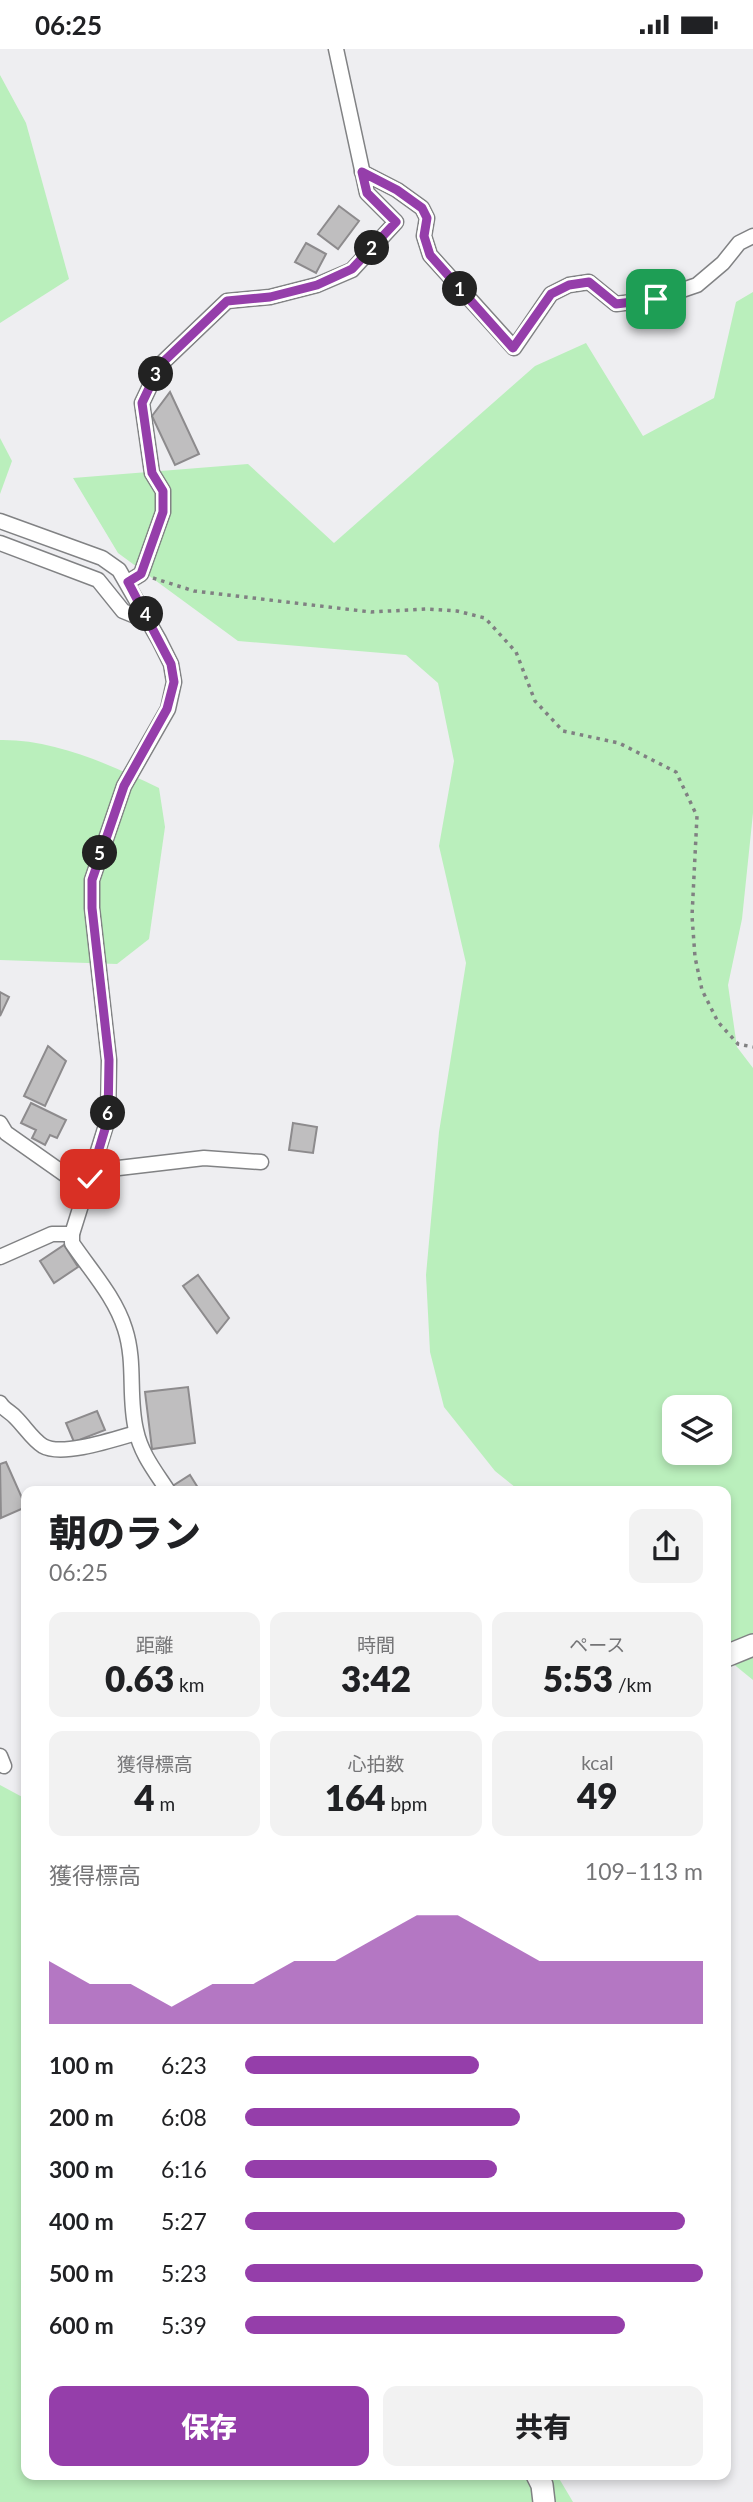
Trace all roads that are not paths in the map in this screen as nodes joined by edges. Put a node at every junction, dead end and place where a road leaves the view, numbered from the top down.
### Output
1 (336, 49) edge
2 (362, 172) junction
3 (753, 236) edge
4 (0, 521) edge
5 (0, 543) edge
6 (135, 578) junction
7 (150, 622) junction
8 (0, 1123) edge
9 (261, 1162) dead end
10 (93, 1171) junction
11 (87, 1190) junction
12 (72, 1234) junction
13 (0, 1257) edge
14 (0, 1403) edge
15 (136, 1433) junction
16 (165, 1486) edge
17 (753, 1645) edge
18 (731, 1654) edge
19 (540, 2480) edge
20 (544, 2502) edge

1 - 2 street
2 - 3 street
2 - 6 street
4 - 6 street
5 - 7 street
6 - 7 street
7 - 10 street
8 - 11 street
9 - 10 street
10 - 11 street
11 - 12 street
12 - 13 street
12 - 15 street
14 - 15 street
15 - 16 street
17 - 18 main road
19 - 20 main road

